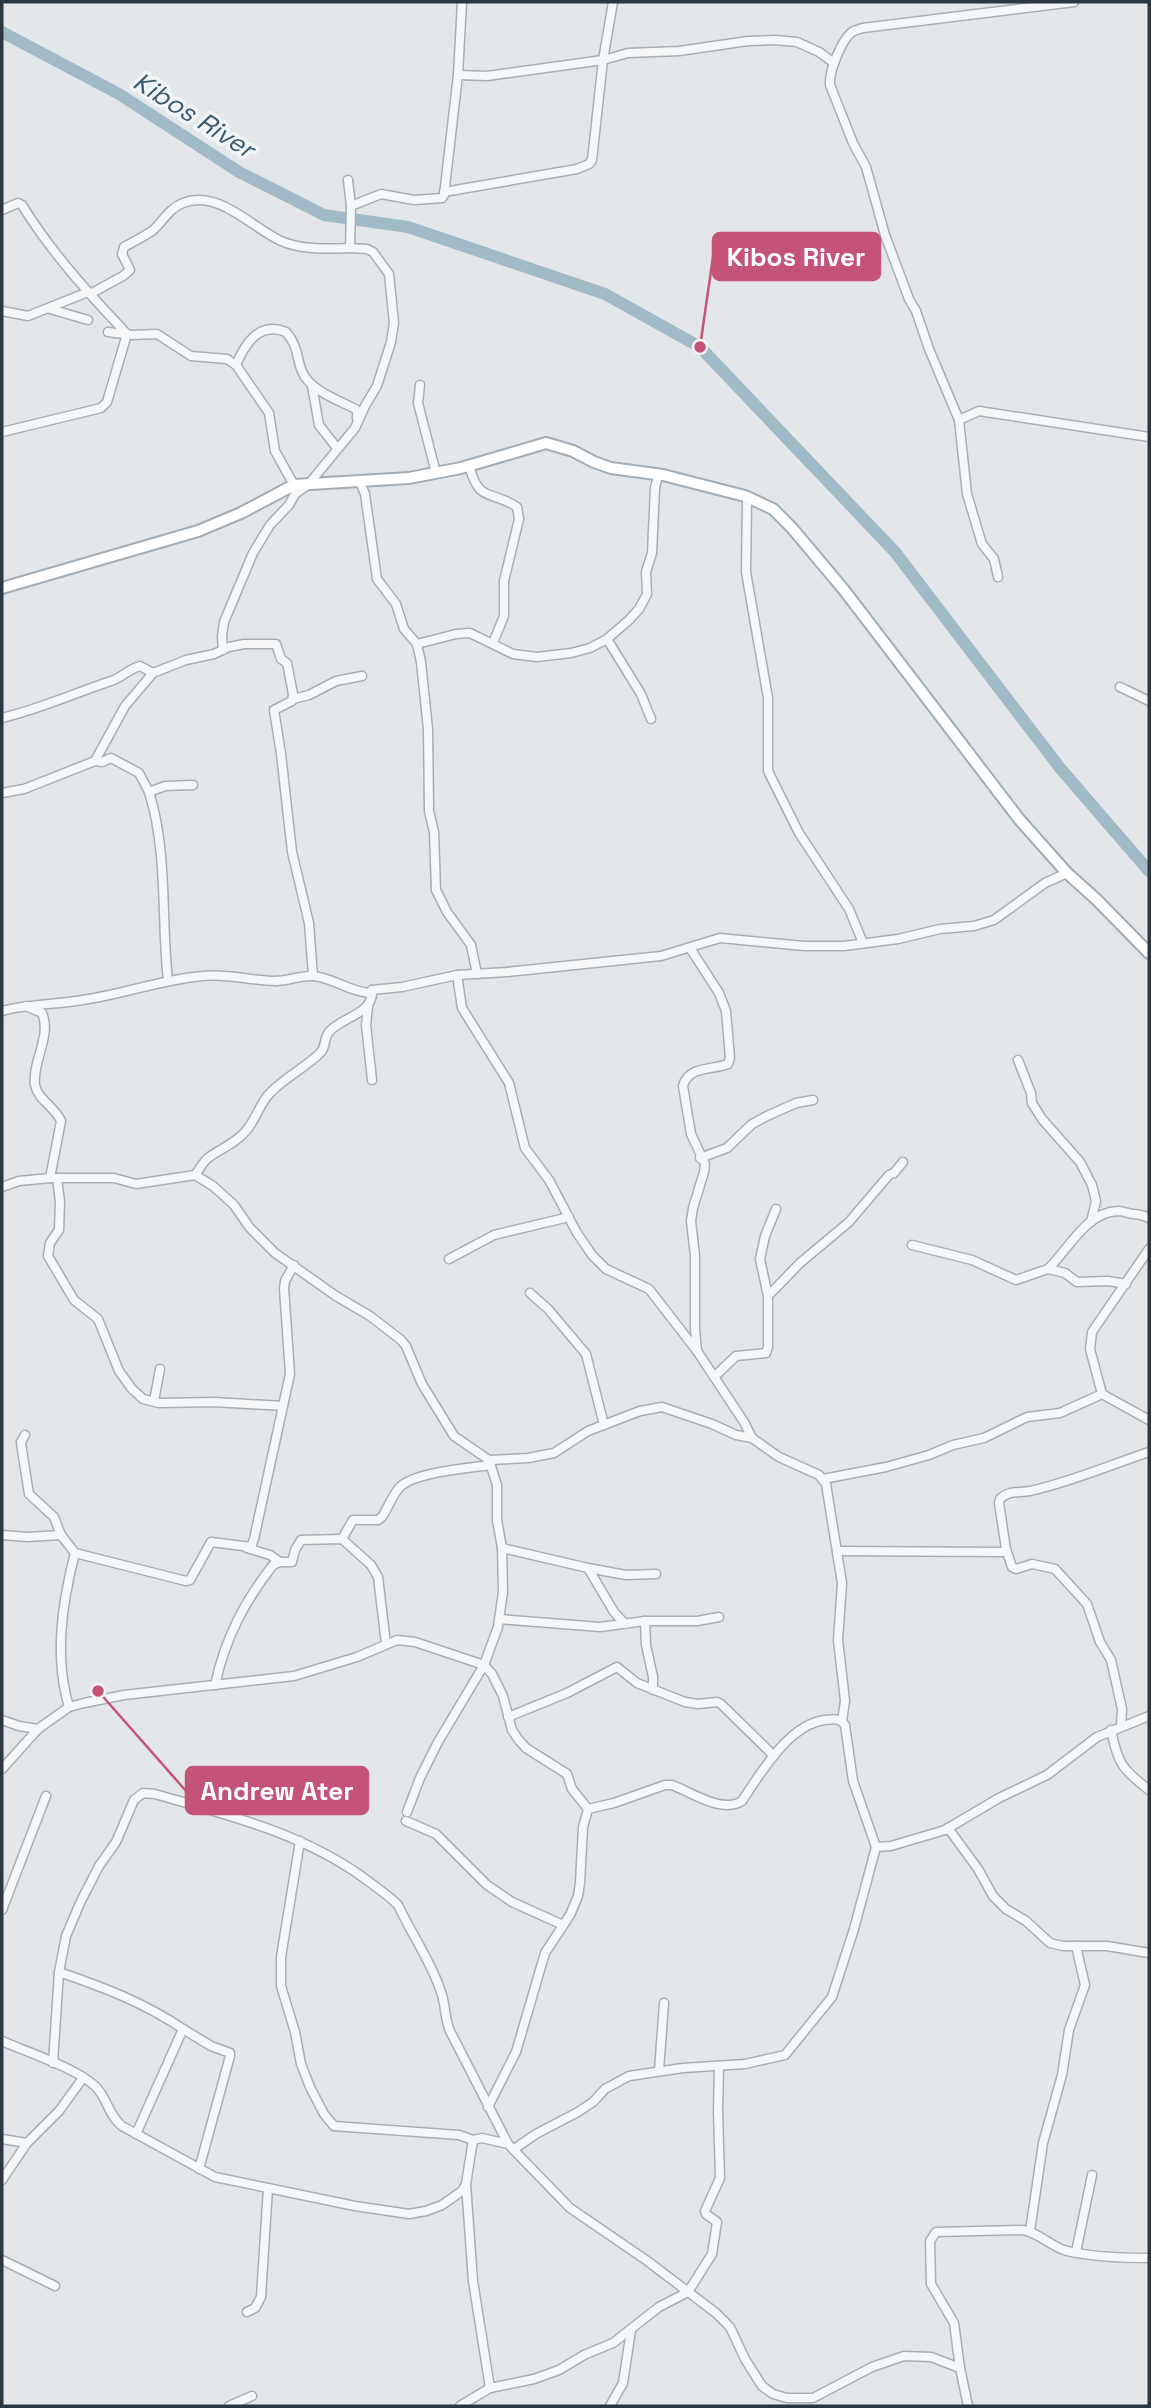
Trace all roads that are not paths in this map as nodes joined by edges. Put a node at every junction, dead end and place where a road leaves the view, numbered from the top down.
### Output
1 (462, 2) edge
2 (613, 2) edge
3 (1074, 2) edge
4 (603, 60) junction
5 (834, 63) junction
6 (458, 75) junction
7 (348, 180) dead end
8 (444, 192) junction
9 (351, 209) junction
10 (2, 210) edge
11 (351, 243) junction
12 (89, 293) junction
13 (50, 309) junction
14 (2, 311) edge
15 (88, 320) dead end
16 (108, 332) dead end
17 (127, 334) junction
18 (236, 365) junction
19 (419, 385) dead end
20 (312, 386) junction
21 (959, 420) junction
22 (358, 424) junction
23 (2, 432) edge
24 (1149, 437) edge
25 (337, 448) junction
26 (469, 466) junction
27 (436, 473) junction
28 (658, 475) junction
29 (359, 480) junction
30 (295, 485) junction
31 (308, 485) junction
32 (747, 499) junction
33 (998, 577) dead end
34 (2, 588) edge
35 (607, 639) junction
36 (493, 643) junction
37 (417, 644) junction
38 (223, 650) junction
39 (153, 673) junction
40 (362, 676) dead end
41 (1120, 687) dead end
42 (293, 699) junction
43 (1149, 701) edge
44 (2, 718) edge
45 (651, 719) dead end
46 (95, 761) junction
47 (193, 785) dead end
48 (149, 792) junction
49 (2, 793) edge
50 (1067, 873) junction
51 (863, 943) junction
52 (690, 948) junction
53 (1149, 953) edge
54 (477, 974) junction
55 (457, 975) junction
56 (313, 976) junction
57 (168, 981) junction
58 (372, 990) junction
59 (23, 1005) junction
60 (368, 1006) junction
61 (2, 1011) edge
62 (1018, 1060) dead end
63 (372, 1080) dead end
64 (813, 1100) dead end
65 (701, 1158) junction
66 (903, 1163) dead end
67 (195, 1175) junction
68 (54, 1178) junction
69 (2, 1187) edge
70 (776, 1209) dead end
71 (569, 1217) junction
72 (1149, 1218) edge
73 (1091, 1222) junction
74 (912, 1245) dead end
75 (1149, 1249) edge
76 (449, 1259) dead end
77 (294, 1265) junction
78 (1048, 1269) junction
79 (1126, 1284) junction
80 (530, 1293) dead end
81 (768, 1296) junction
82 (697, 1351) junction
83 (160, 1369) dead end
84 (714, 1377) junction
85 (1102, 1394) junction
86 (154, 1401) junction
87 (283, 1406) junction
88 (1149, 1420) edge
89 (604, 1424) junction
90 (25, 1435) dead end
91 (752, 1438) junction
92 (1149, 1452) edge
93 (490, 1462) junction
94 (823, 1479) junction
95 (2, 1535) edge
96 (61, 1535) junction
97 (342, 1539) junction
98 (247, 1548) junction
99 (502, 1548) junction
100 (837, 1551) junction
101 (1002, 1552) dead end
102 (75, 1553) junction
103 (280, 1562) junction
104 (588, 1568) junction
105 (656, 1574) dead end
106 (719, 1617) dead end
107 (499, 1619) junction
108 (645, 1621) junction
109 (625, 1623) junction
110 (386, 1644) junction
111 (484, 1665) junction
112 (215, 1685) junction
113 (653, 1690) junction
114 (69, 1707) junction
115 (1149, 1716) edge
116 (508, 1717) junction
117 (2, 1720) edge
118 (842, 1721) junction
119 (1121, 1726) junction
120 (37, 1729) junction
121 (1111, 1730) junction
122 (775, 1756) junction
123 (2, 1769) edge
124 (1149, 1790) edge
125 (46, 1796) dead end
126 (588, 1809) junction
127 (948, 1828) junction
128 (300, 1840) junction
129 (876, 1847) junction
130 (2, 1910) edge
131 (563, 1925) junction
132 (1076, 1946) junction
133 (1149, 1953) edge
134 (59, 1972) junction
135 (664, 2003) dead end
136 (183, 2029) junction
137 (2, 2041) edge
138 (53, 2063) junction
139 (719, 2066) junction
140 (659, 2071) junction
141 (83, 2078) junction
142 (488, 2107) junction
143 (136, 2134) junction
144 (2, 2139) edge
145 (473, 2140) junction
146 (27, 2143) junction
147 (511, 2147) junction
148 (199, 2169) junction
149 (1091, 2175) dead end
150 (2, 2179) edge
151 (466, 2184) junction
152 (268, 2188) junction
153 (1030, 2231) junction
154 (1076, 2252) junction
155 (1149, 2258) edge
156 (2, 2260) edge
157 (55, 2286) dead end
158 (688, 2292) junction
159 (247, 2312) dead end
160 (631, 2330) junction
161 (960, 2368) junction
162 (490, 2388) junction
163 (252, 2396) dead end
164 (229, 2406) edge
165 (460, 2406) edge
166 (610, 2406) edge
167 (968, 2406) edge

1 - 6 street
2 - 4 street
3 - 5 street
4 - 5 street
4 - 6 street
4 - 8 street
5 - 21 street
6 - 8 street
7 - 9 street
8 - 9 street
9 - 11 street
10 - 12 street
11 - 12 street
11 - 22 street
12 - 13 street
12 - 17 street
13 - 14 street
13 - 15 street
16 - 17 street
17 - 18 street
17 - 23 street
18 - 20 street
18 - 30 street
19 - 27 street
20 - 22 street
20 - 25 street
21 - 24 street
21 - 33 street
22 - 25 street
25 - 31 street
26 - 27 main road
26 - 28 main road
26 - 36 street
27 - 29 main road
28 - 32 main road
28 - 35 street
29 - 31 main road
29 - 37 street
30 - 31 main road
30 - 34 main road
31 - 38 street
32 - 50 main road
32 - 51 street
35 - 36 street
35 - 45 street
36 - 37 street
37 - 54 street
38 - 39 street
38 - 42 street
39 - 44 street
39 - 46 street
40 - 42 street
41 - 43 street
42 - 56 street
46 - 48 street
46 - 49 street
47 - 48 street
48 - 57 street
50 - 51 street
50 - 53 main road
51 - 52 street
52 - 54 street
52 - 65 street
54 - 55 street
55 - 58 street
55 - 71 street
56 - 57 street
56 - 58 street
57 - 59 street
58 - 60 street
59 - 61 street
59 - 68 street
60 - 63 street
60 - 67 street
62 - 73 street
64 - 65 street
65 - 82 street
66 - 81 street
67 - 68 street
67 - 77 street
68 - 69 street
68 - 86 street
70 - 81 street
71 - 76 street
71 - 82 street
72 - 73 street
73 - 78 street
74 - 78 street
75 - 79 street
77 - 87 street
77 - 93 street
78 - 79 street
79 - 85 street
80 - 89 street
81 - 84 street
82 - 84 street
83 - 86 street
84 - 91 street
85 - 88 street
85 - 94 street
86 - 87 street
87 - 98 street
89 - 91 street
89 - 93 street
90 - 96 street
91 - 94 street
92 - 119 street
93 - 97 street
93 - 99 street
94 - 100 street
95 - 96 street
96 - 102 street
97 - 103 street
97 - 110 street
98 - 102 street
98 - 103 street
99 - 104 street
99 - 107 street
100 - 101 street
100 - 118 street
102 - 114 street
103 - 112 street
104 - 105 street
104 - 109 street
106 - 108 street
107 - 109 street
107 - 111 street
108 - 109 street
108 - 113 street
110 - 111 street
110 - 112 street
111 - 116 street
111 - 131 street
112 - 114 street
113 - 116 street
113 - 122 street
114 - 120 street
115 - 119 street
116 - 126 street
117 - 120 street
118 - 122 street
118 - 129 street
119 - 121 street
120 - 123 street
121 - 124 street
121 - 127 street
122 - 126 street
125 - 130 street
126 - 131 street
127 - 129 street
127 - 132 street
128 - 134 street
128 - 142 street
128 - 145 street
129 - 139 street
131 - 142 street
132 - 133 street
132 - 153 street
134 - 136 street
134 - 138 street
135 - 140 street
136 - 143 street
136 - 148 street
137 - 138 street
138 - 141 street
139 - 140 street
139 - 158 street
140 - 147 street
141 - 143 street
141 - 146 street
142 - 147 street
143 - 148 street
144 - 146 street
145 - 147 street
145 - 151 street
146 - 150 street
147 - 158 street
148 - 152 street
149 - 154 street
151 - 152 street
151 - 162 street
152 - 159 street
153 - 154 street
153 - 161 street
154 - 155 street
156 - 157 street
158 - 160 street
158 - 161 street
160 - 162 street
160 - 166 street
161 - 167 street
162 - 165 street
163 - 164 street

